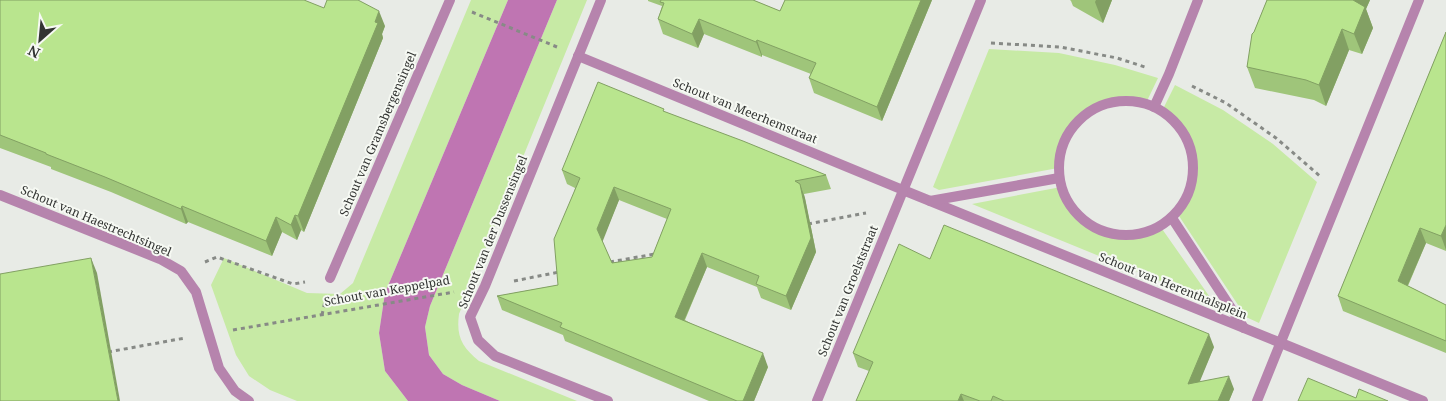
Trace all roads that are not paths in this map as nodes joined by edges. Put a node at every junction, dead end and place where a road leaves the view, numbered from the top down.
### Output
1 (601, 0) edge
2 (981, 0) edge
3 (1198, 0) edge
4 (1419, 0) edge
5 (447, 1) edge
6 (578, 56) junction
7 (1154, 106) junction
8 (1059, 178) junction
9 (903, 190) junction
10 (0, 194) edge
11 (929, 201) junction
12 (1172, 218) junction
13 (330, 278) road end
14 (1244, 328) junction
15 (1281, 343) junction
16 (249, 401) edge
17 (608, 401) edge
18 (817, 401) edge
19 (1257, 401) edge
20 (1423, 401) edge

1 - 6 street, Schout van der Dussensingel
2 - 9 street
3 - 7 street
4 - 15 street
5 - 13 street, Schout van Gramsbergensingel
6 - 9 street, Schout van Meerhemstraat
6 - 17 street, Schout van der Dussensingel
7 - 8 street, Schout van Herenthalsplein
7 - 12 street, Schout van Herenthalsplein
8 - 11 street
8 - 12 street, Schout van Herenthalsplein
9 - 11 street, Schout van Herenthalsplein
9 - 18 street, Schout van Groelststraat
10 - 16 street, Schout van Haestrechtsingel
11 - 14 street, Schout van Herenthalsplein
12 - 14 street
14 - 15 street, Schout van Herenthalsplein
15 - 19 street
15 - 20 street, Schout van Herenthalsplein

